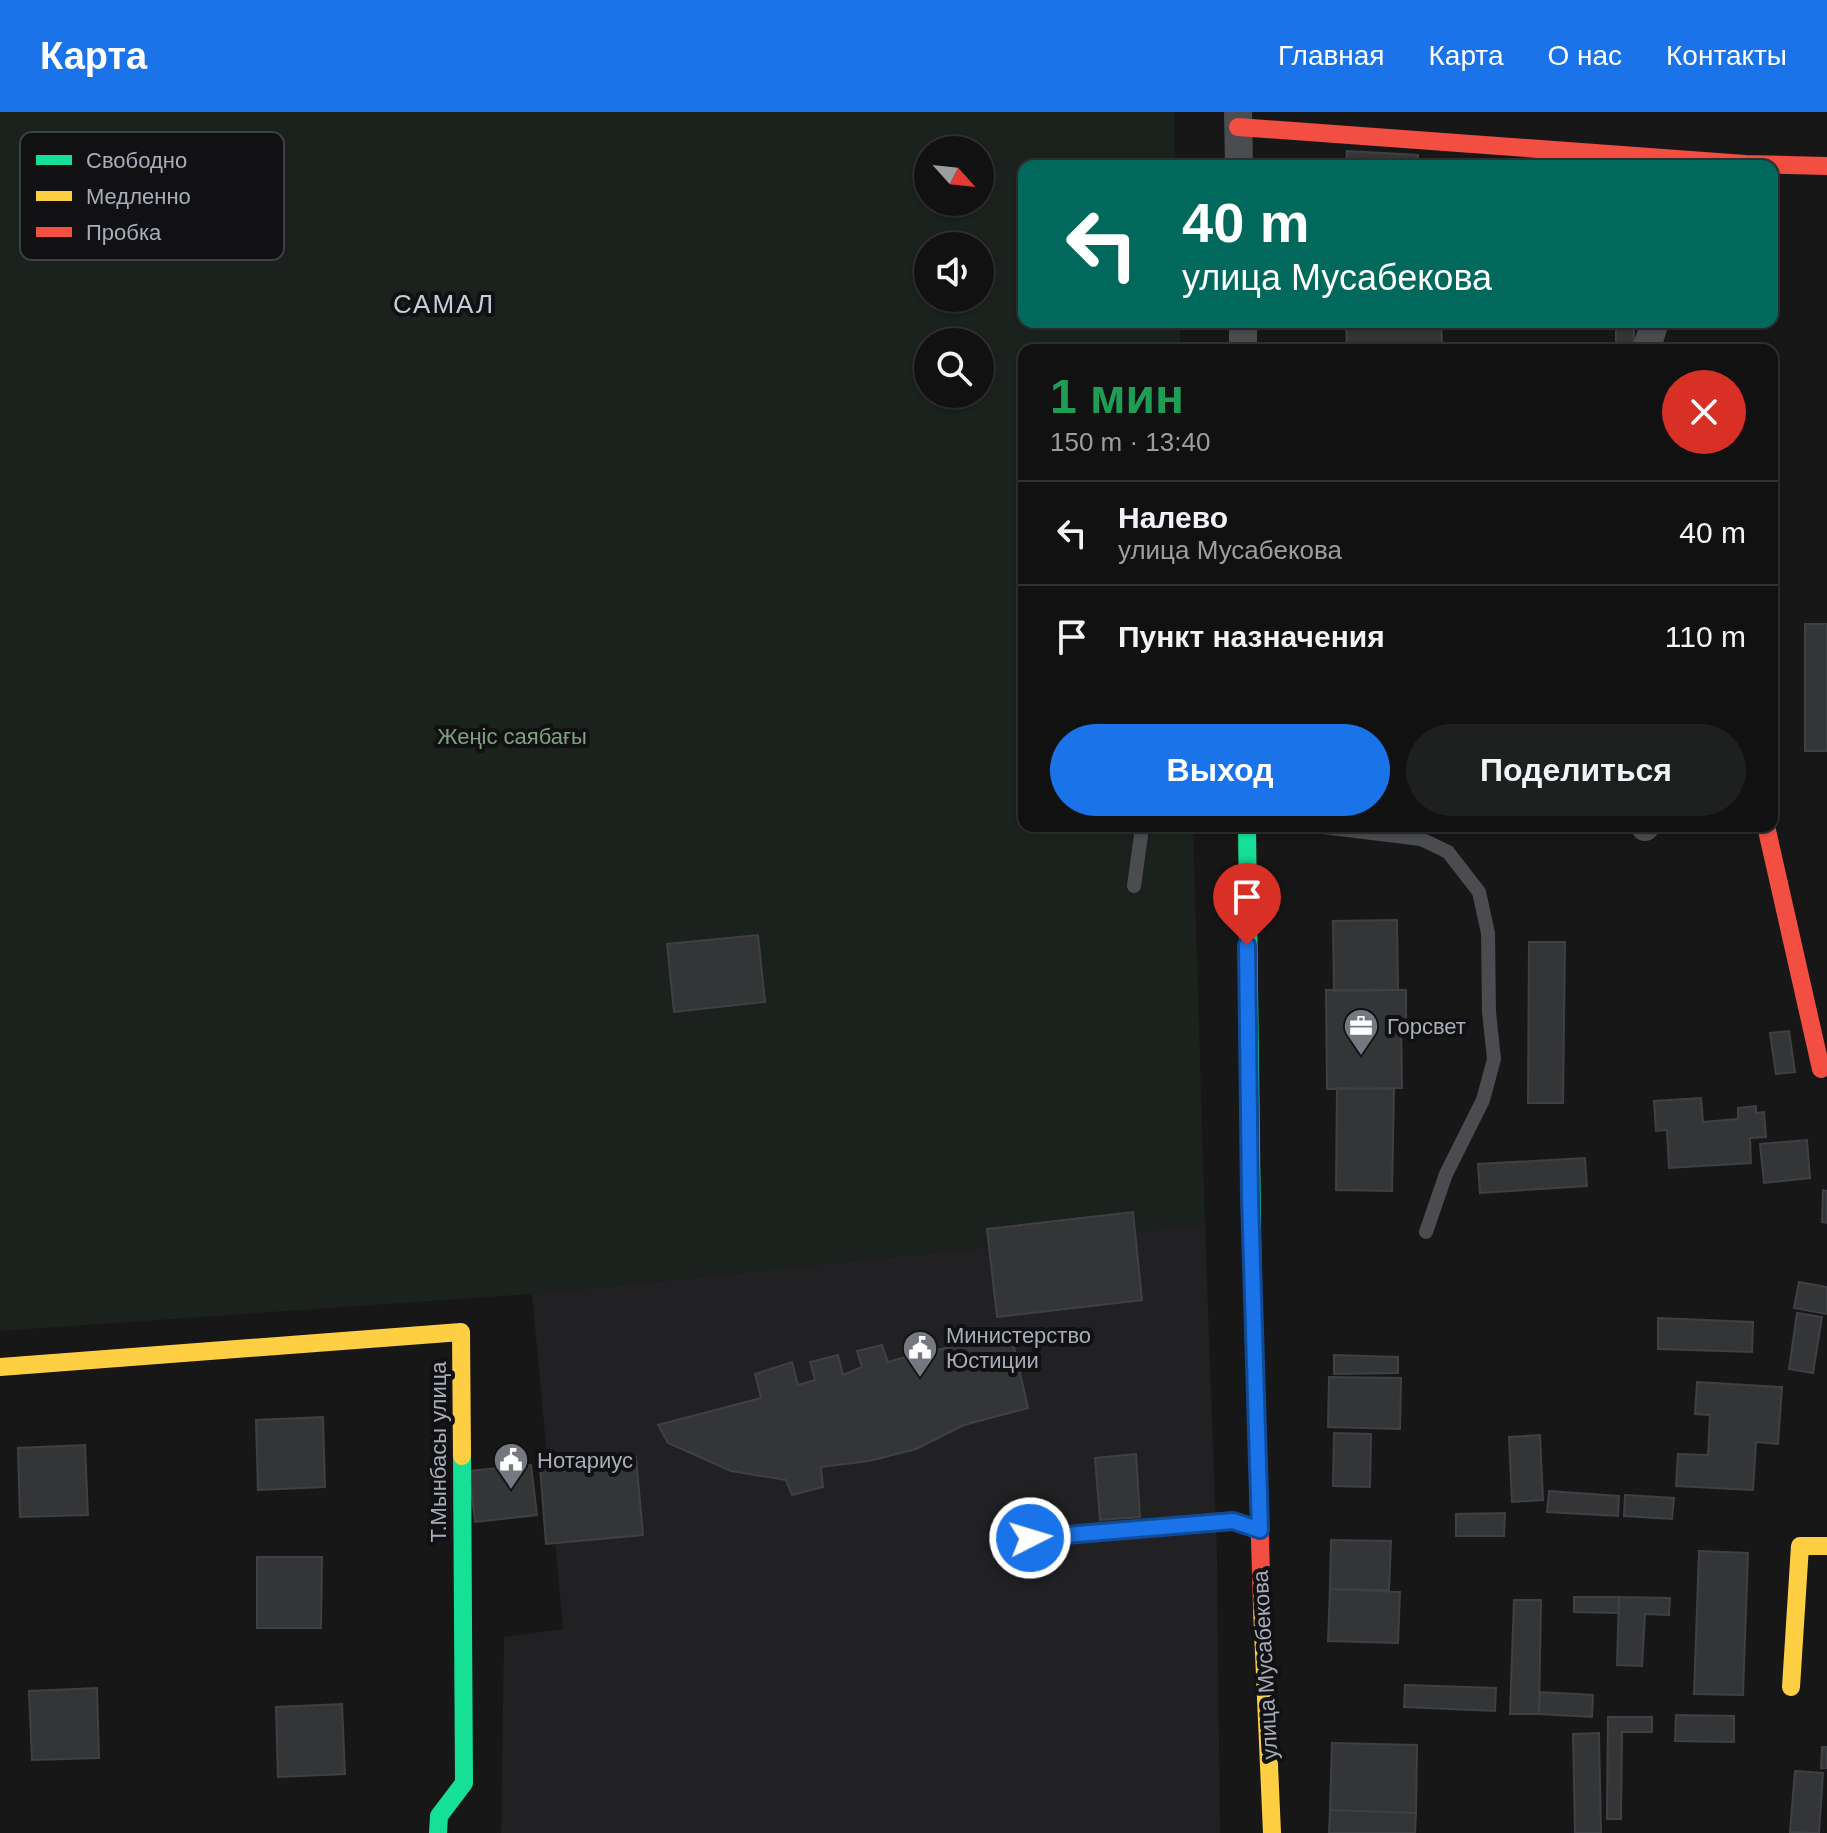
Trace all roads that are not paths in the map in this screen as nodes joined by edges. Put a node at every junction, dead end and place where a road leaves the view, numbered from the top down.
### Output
1 (1238, 119) edge
2 (1239, 160) edge
3 (1674, 160) edge
4 (1778, 165) edge
5 (1827, 166) edge
6 (1141, 832) edge
7 (1247, 832) edge
8 (1364, 832) edge
9 (1767, 832) edge
10 (1134, 886) dead end
11 (1821, 1069) dead end
12 (1426, 1232) dead end
13 (0, 1367) edge
14 (1260, 1530) junction
15 (1030, 1538) dead end
16 (1827, 1546) edge
17 (1791, 1687) dead end
18 (438, 1833) edge
19 (1272, 1833) edge

1 - 2 street
1 - 3 street
4 - 5 street
6 - 10 lane
7 - 14 street, улица Мусабекова
8 - 12 lane
9 - 11 street
13 - 18 street, Т.Мынбасы улица
14 - 15 lane
14 - 19 street, улица Мусабекова
16 - 17 street

